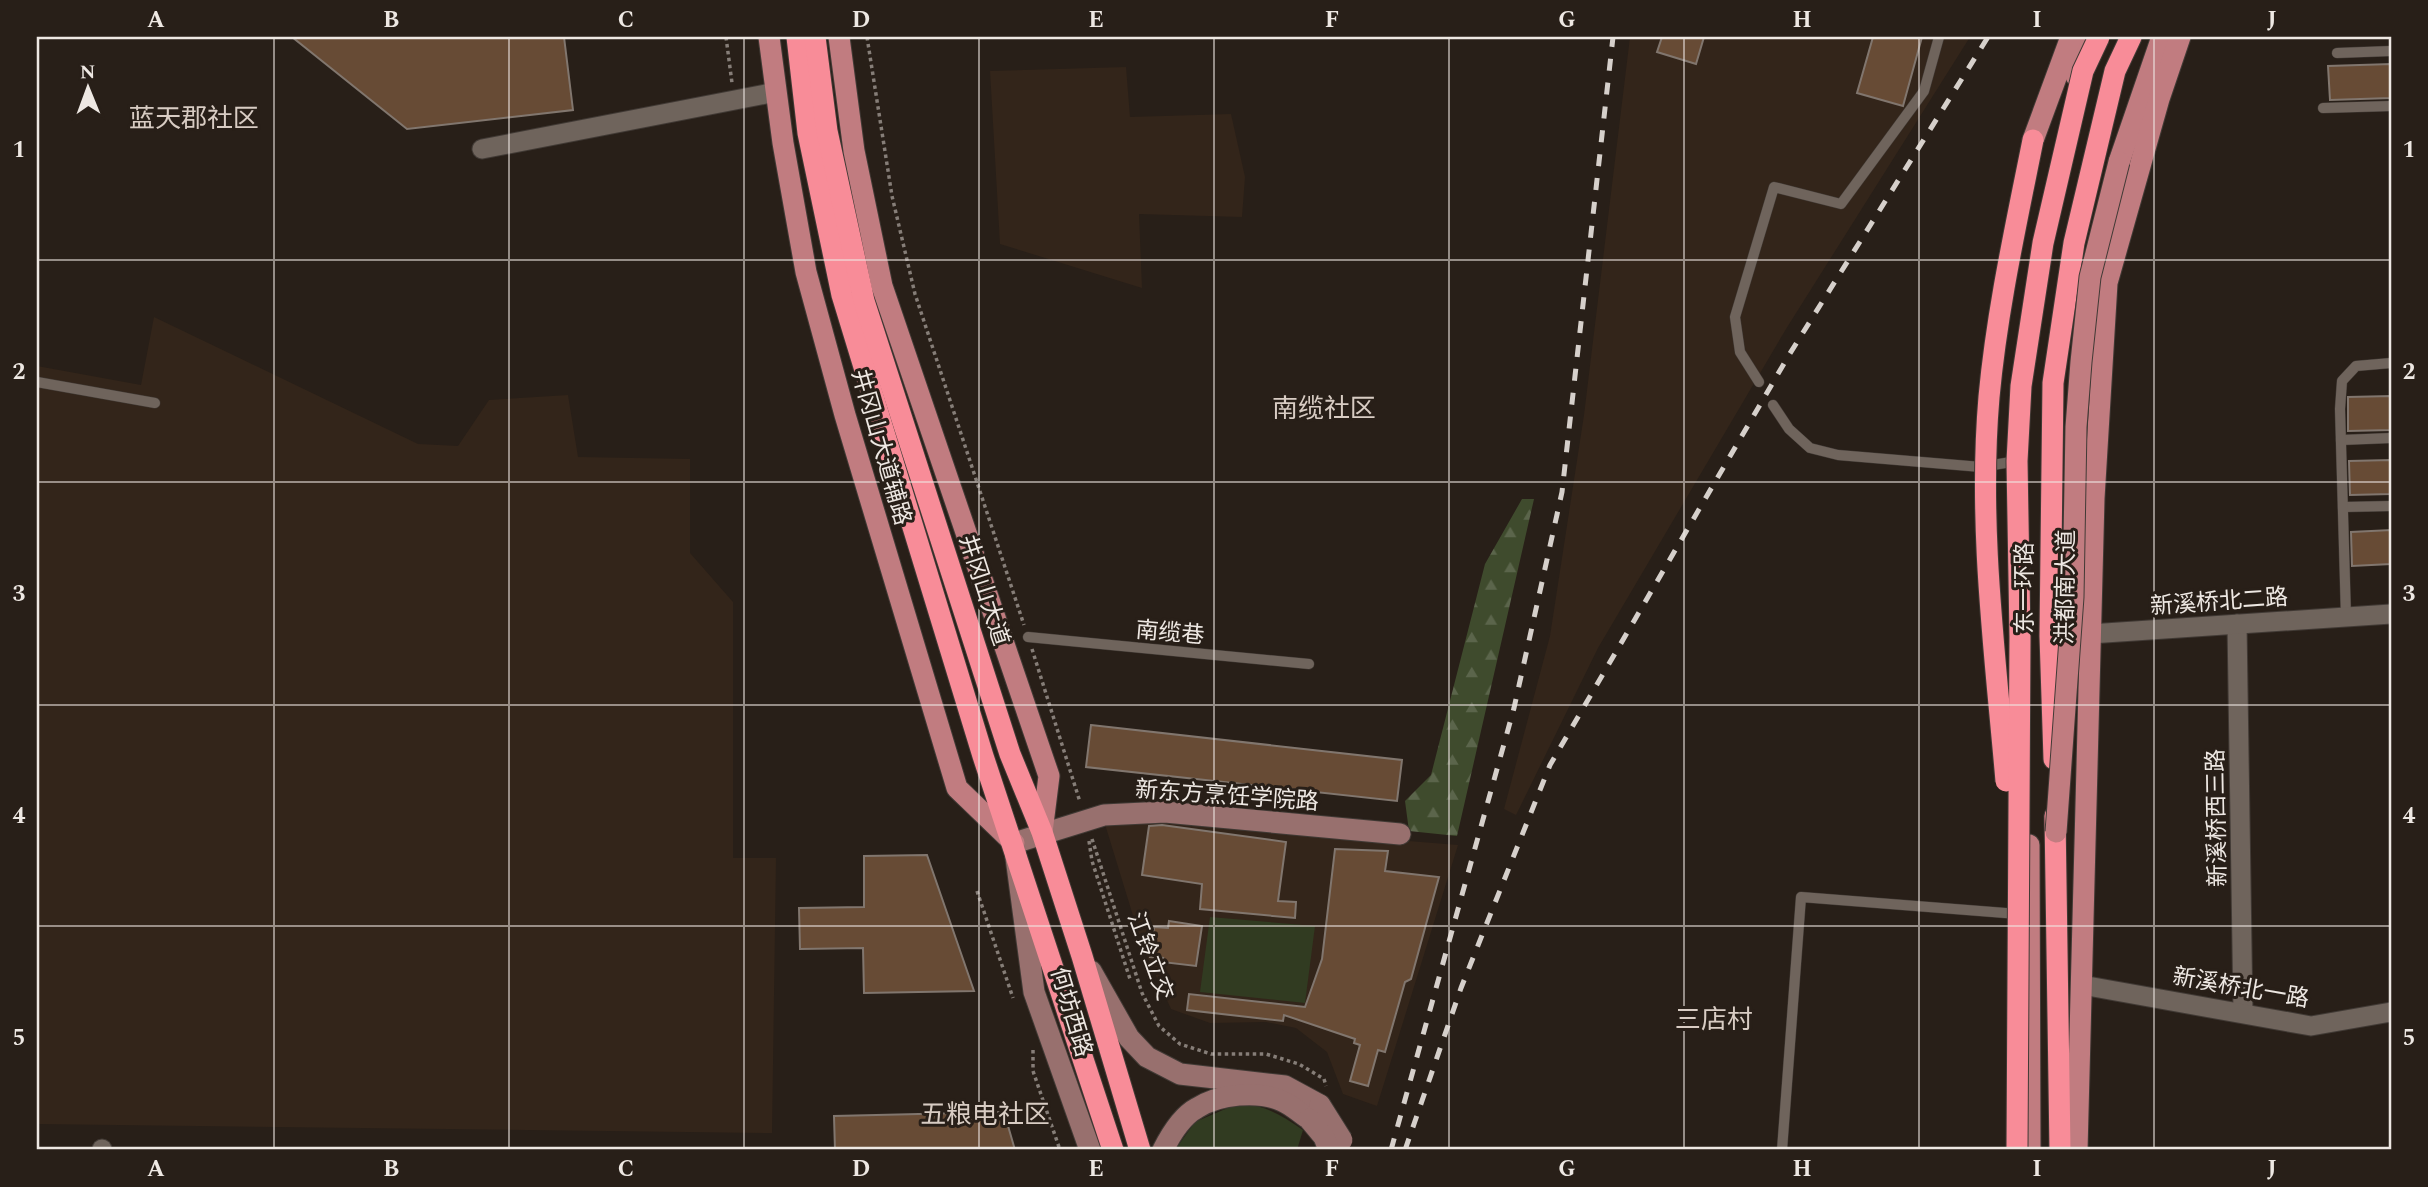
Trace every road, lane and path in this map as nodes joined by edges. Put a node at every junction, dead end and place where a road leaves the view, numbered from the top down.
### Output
1 (726, 37) edge
2 (769, 37) edge
3 (797, 37) edge
4 (815, 37) edge
5 (839, 37) edge
6 (867, 37) edge
7 (1939, 37) edge
8 (2071, 37) edge
9 (2085, 37) edge
10 (2098, 37) edge
11 (2131, 37) edge
12 (2161, 37) edge
13 (2180, 37) edge
14 (2391, 51) edge
15 (2337, 53) dead end
16 (776, 92) junction
17 (734, 100) junction
18 (2391, 106) edge
19 (2323, 108) dead end
20 (2033, 140) joint
21 (482, 149) dead end
22 (2391, 363) edge
23 (37, 382) edge
24 (1759, 382) dead end
25 (155, 402) dead end
26 (1773, 405) dead end
27 (2391, 438) edge
28 (2341, 440) junction
29 (2017, 461) junction
30 (2391, 506) edge
31 (2343, 507) junction
32 (2391, 614) edge
33 (2346, 617) junction
34 (2237, 624) junction
35 (2090, 635) junction
36 (2050, 636) junction
37 (1028, 637) junction
38 (1310, 664) dead end
39 (1086, 820) junction
40 (1042, 832) junction
41 (2056, 832) junction
42 (1400, 834) dead end
43 (1014, 843) junction
44 (1092, 861) dead end
45 (977, 891) dead end
46 (2023, 906) junction
47 (1082, 956) junction
48 (1130, 979) dead end
49 (2081, 985) junction
50 (1013, 998) dead end
51 (2243, 1012) junction
52 (2391, 1012) edge
53 (1319, 1104) junction
54 (1339, 1147) edge
55 (1090, 1150) edge
56 (1113, 1150) edge
57 (1140, 1150) edge
58 (1163, 1150) edge
59 (1782, 1150) edge
60 (2017, 1150) edge
61 (2030, 1150) edge
62 (2060, 1150) edge
63 (2077, 1150) edge

1 - 17 path
2 - 16 main road, 井冈山大道辅路
3 - 43 highway
4 - 40 highway, 井冈山大道
5 - 40 main road, 井冈山大道辅路
6 - 37 path, 江铃立交
7 - 24 lane
8 - 20 main road
9 - 46 main road, 洪都南大道
10 - 29 highway, 东一环路, bridge
11 - 36 highway, 东一环路
12 - 41 main road, bridge
13 - 35 main road, 洪都南大道
14 - 15 lane
16 - 17 street
16 - 43 main road, 井冈山大道辅路
17 - 21 street
18 - 19 lane
20 - 46 highway, bridge
22 - 28 lane
23 - 25 lane
26 - 29 lane
27 - 28 lane
28 - 31 lane
29 - 46 highway, 东一环路, bridge
30 - 31 lane
31 - 33 lane
32 - 33 street, 新溪桥北二路
33 - 34 street, 新溪桥北二路
34 - 35 street, 新溪桥北二路
34 - 51 street, 新溪桥西三路
35 - 36 street, 新溪桥北二路
35 - 49 main road, 洪都南大道
36 - 41 highway, 东一环路, bridge
37 - 38 lane, 南缆巷
37 - 39 path, 江铃立交
39 - 40 main road, 新东方烹饪学院路
39 - 42 main road, 新东方烹饪学院路
39 - 53 path, 江铃立交
40 - 43 main road, 新东方烹饪学院路
40 - 47 highway, 井冈山大道
41 - 62 highway, 东一环路
43 - 55 main road, 何坊西路
43 - 56 highway
44 - 48 path
45 - 50 path
46 - 59 lane
46 - 60 highway, 东一环路, bridge
46 - 61 main road, 洪都南大道
47 - 53 main road, 何坊西路
47 - 57 highway, 井冈山大道
49 - 51 street, 新溪桥北一路
49 - 63 main road, 洪都南大道
51 - 52 street, 新溪桥北一路
53 - 54 main road, 何坊西路, bridge
53 - 58 main road, 何坊西路

